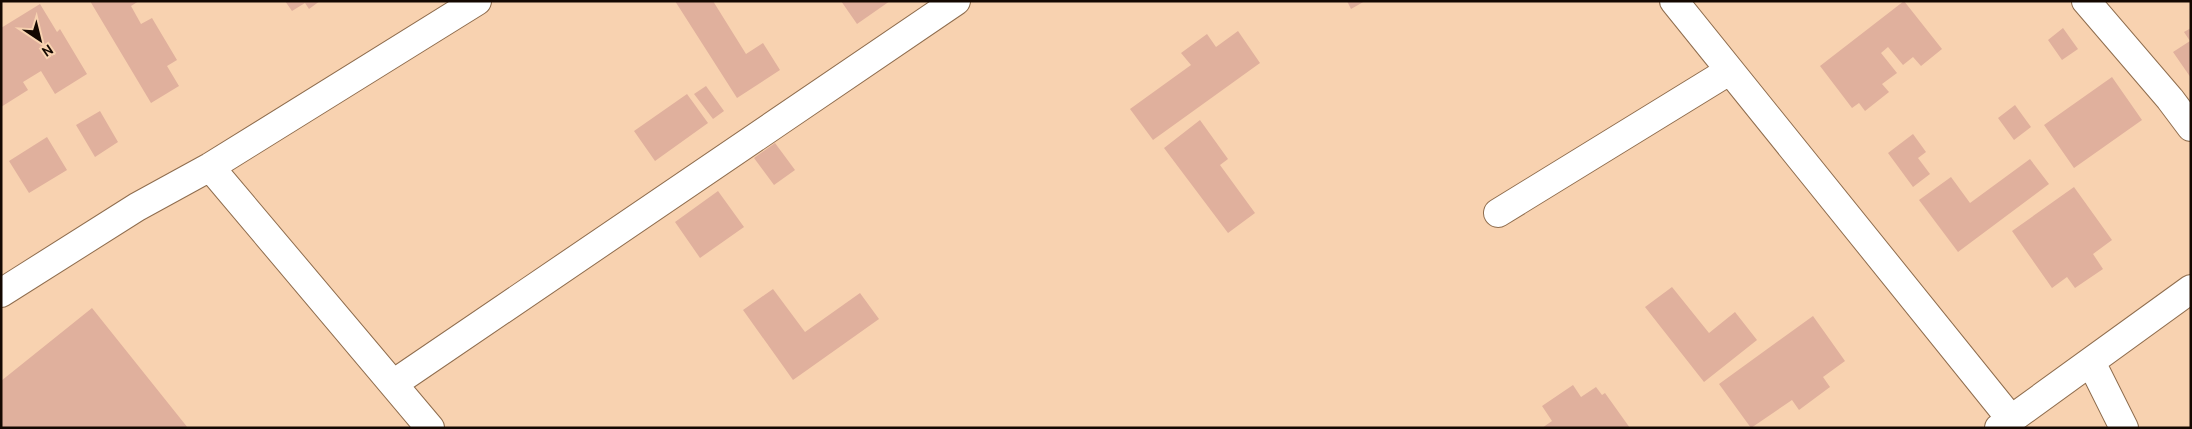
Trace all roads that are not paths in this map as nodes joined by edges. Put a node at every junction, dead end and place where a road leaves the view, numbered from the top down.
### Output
1 (477, 1) edge
2 (956, 1) edge
3 (1674, 1) edge
4 (2086, 1) edge
5 (1729, 70) junction
6 (2191, 127) edge
7 (210, 167) junction
8 (1498, 213) dead end
9 (2191, 289) edge
10 (1, 293) edge
11 (2091, 362) junction
12 (392, 384) junction
13 (2005, 423) edge
14 (430, 428) edge
15 (2124, 428) edge

1 - 7 street
2 - 12 street
3 - 5 street
4 - 6 street
5 - 8 street
5 - 13 street
7 - 10 street
7 - 12 street
9 - 11 street
11 - 13 street
11 - 15 street
12 - 14 street

